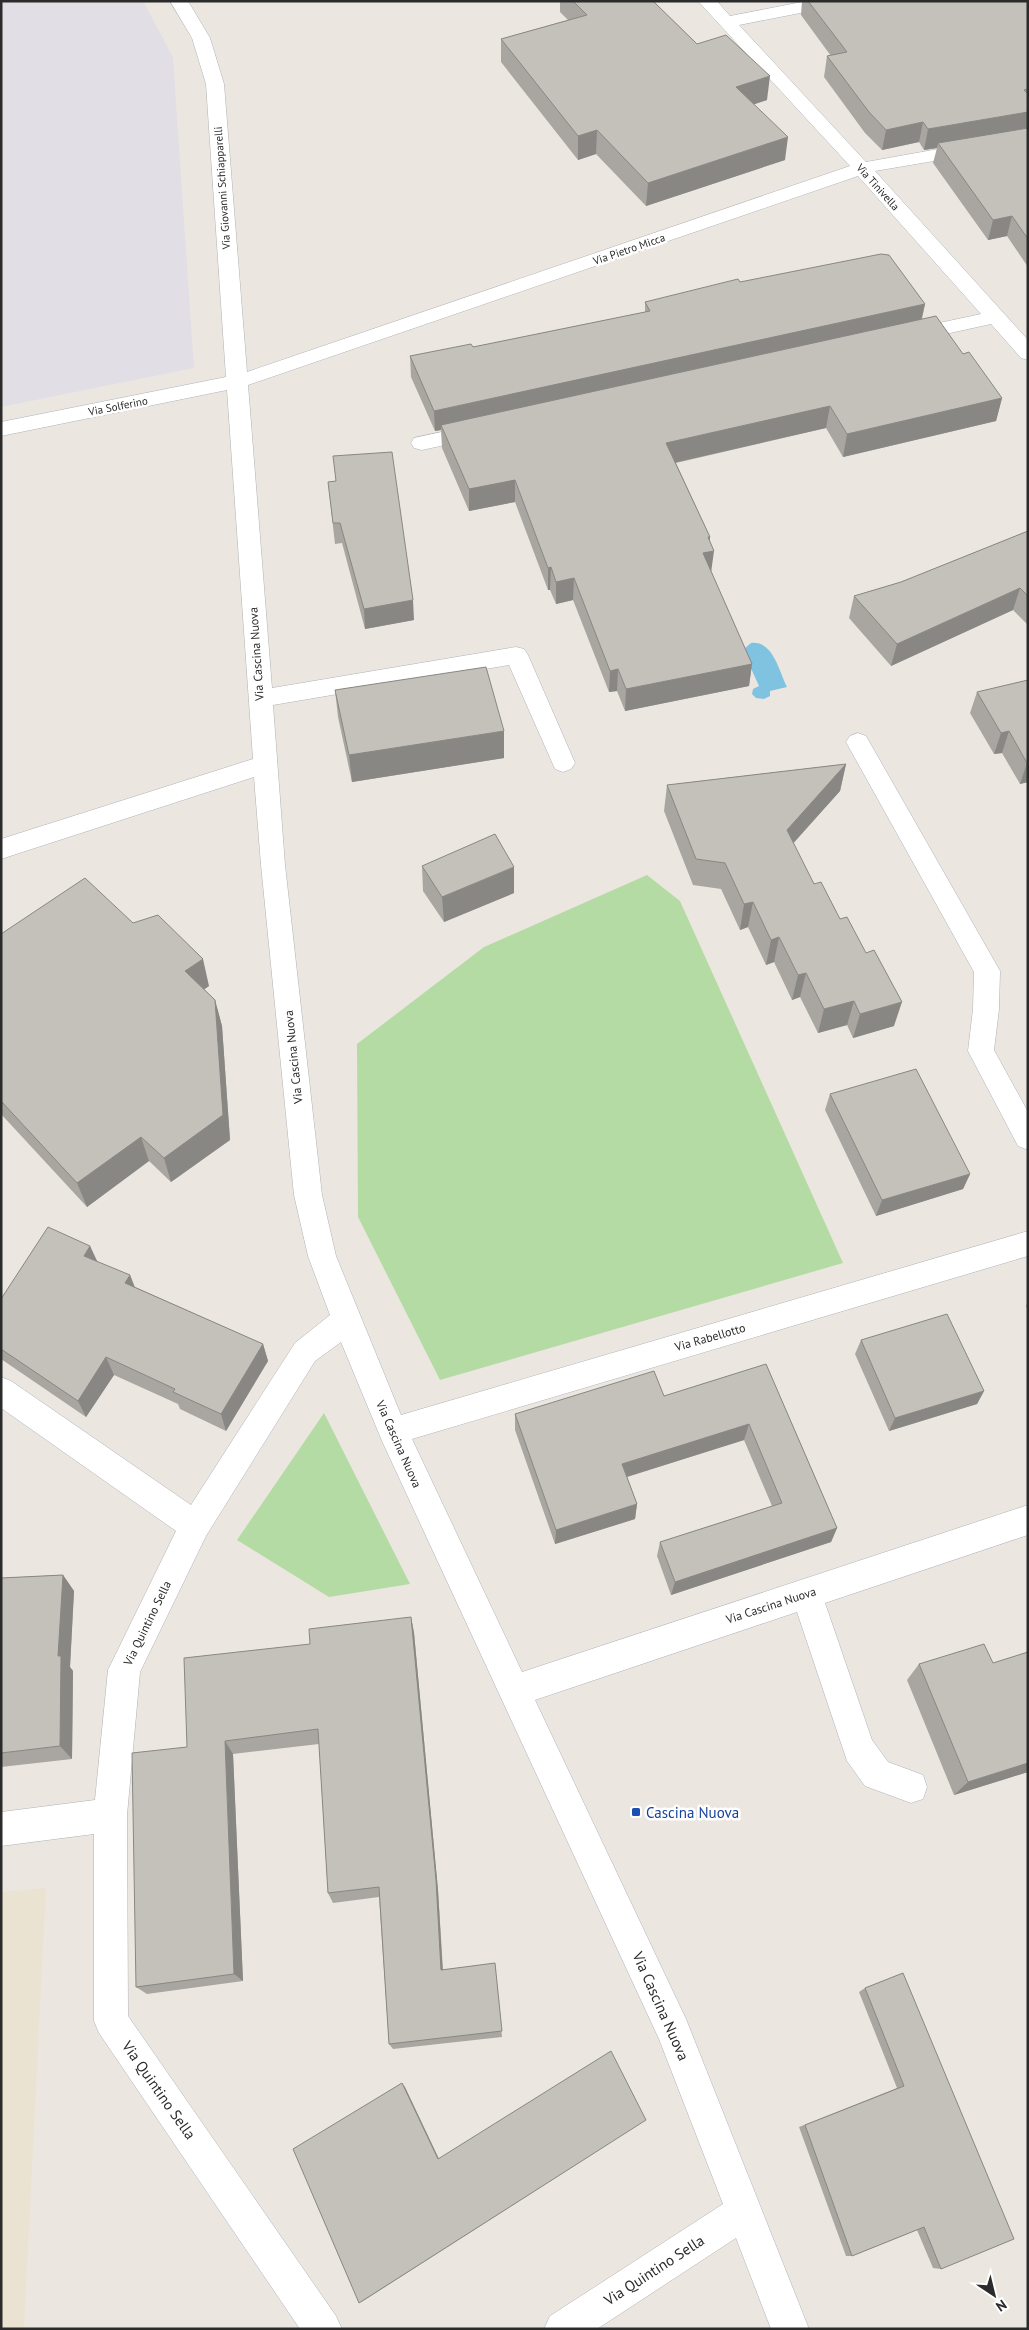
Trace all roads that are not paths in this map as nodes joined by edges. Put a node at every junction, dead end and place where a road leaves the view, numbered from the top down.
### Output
1 (178, 1) edge
2 (707, 1) edge
3 (836, 1) edge
4 (726, 22) junction
5 (1028, 139) edge
6 (862, 168) junction
7 (995, 317) junction
8 (888, 340) edge
9 (1028, 353) edge
10 (235, 382) junction
11 (499, 426) edge
12 (1, 429) edge
13 (422, 443) dead end
14 (259, 698) junction
15 (858, 742) dead end
16 (563, 763) dead end
17 (265, 764) junction
18 (1, 849) edge
19 (1028, 1138) edge
20 (1028, 1243) edge
21 (346, 1320) junction
22 (1, 1392) edge
23 (393, 1432) junction
24 (1028, 1520) edge
25 (195, 1526) junction
26 (806, 1594) junction
27 (514, 1691) junction
28 (911, 1787) dead end
29 (110, 1815) junction
30 (1, 1829) edge
31 (745, 2211) junction
32 (323, 2329) edge
33 (563, 2329) edge
34 (790, 2329) edge

1 - 10 street, Via Giovanni Schiapparelli
2 - 4 street, Via Tinivella
3 - 4 street
4 - 6 street, Via Tinivella
5 - 6 street, Via Pietro Micca
6 - 7 street, Via Tinivella
6 - 10 street, Via Pietro Micca
7 - 8 street
7 - 9 street, Via Tinivella
10 - 12 street, Via Solferino
10 - 14 street, Via Cascina Nuova
11 - 13 street
14 - 16 street
14 - 17 street, Via Cascina Nuova
15 - 19 street
17 - 18 street
17 - 21 street, Via Cascina Nuova
20 - 23 street, Via Rabellotto
21 - 23 street, Via Cascina Nuova
21 - 25 street, Via Quintino Sella
22 - 25 street
23 - 27 street, Via Cascina Nuova
24 - 26 street, Via Cascina Nuova
25 - 29 street, Via Quintino Sella
26 - 27 street, Via Cascina Nuova
26 - 28 street
27 - 31 street, Via Cascina Nuova
29 - 30 street
29 - 32 street, Via Quintino Sella
31 - 33 street, Via Quintino Sella
31 - 34 street, Via Cascina Nuova

